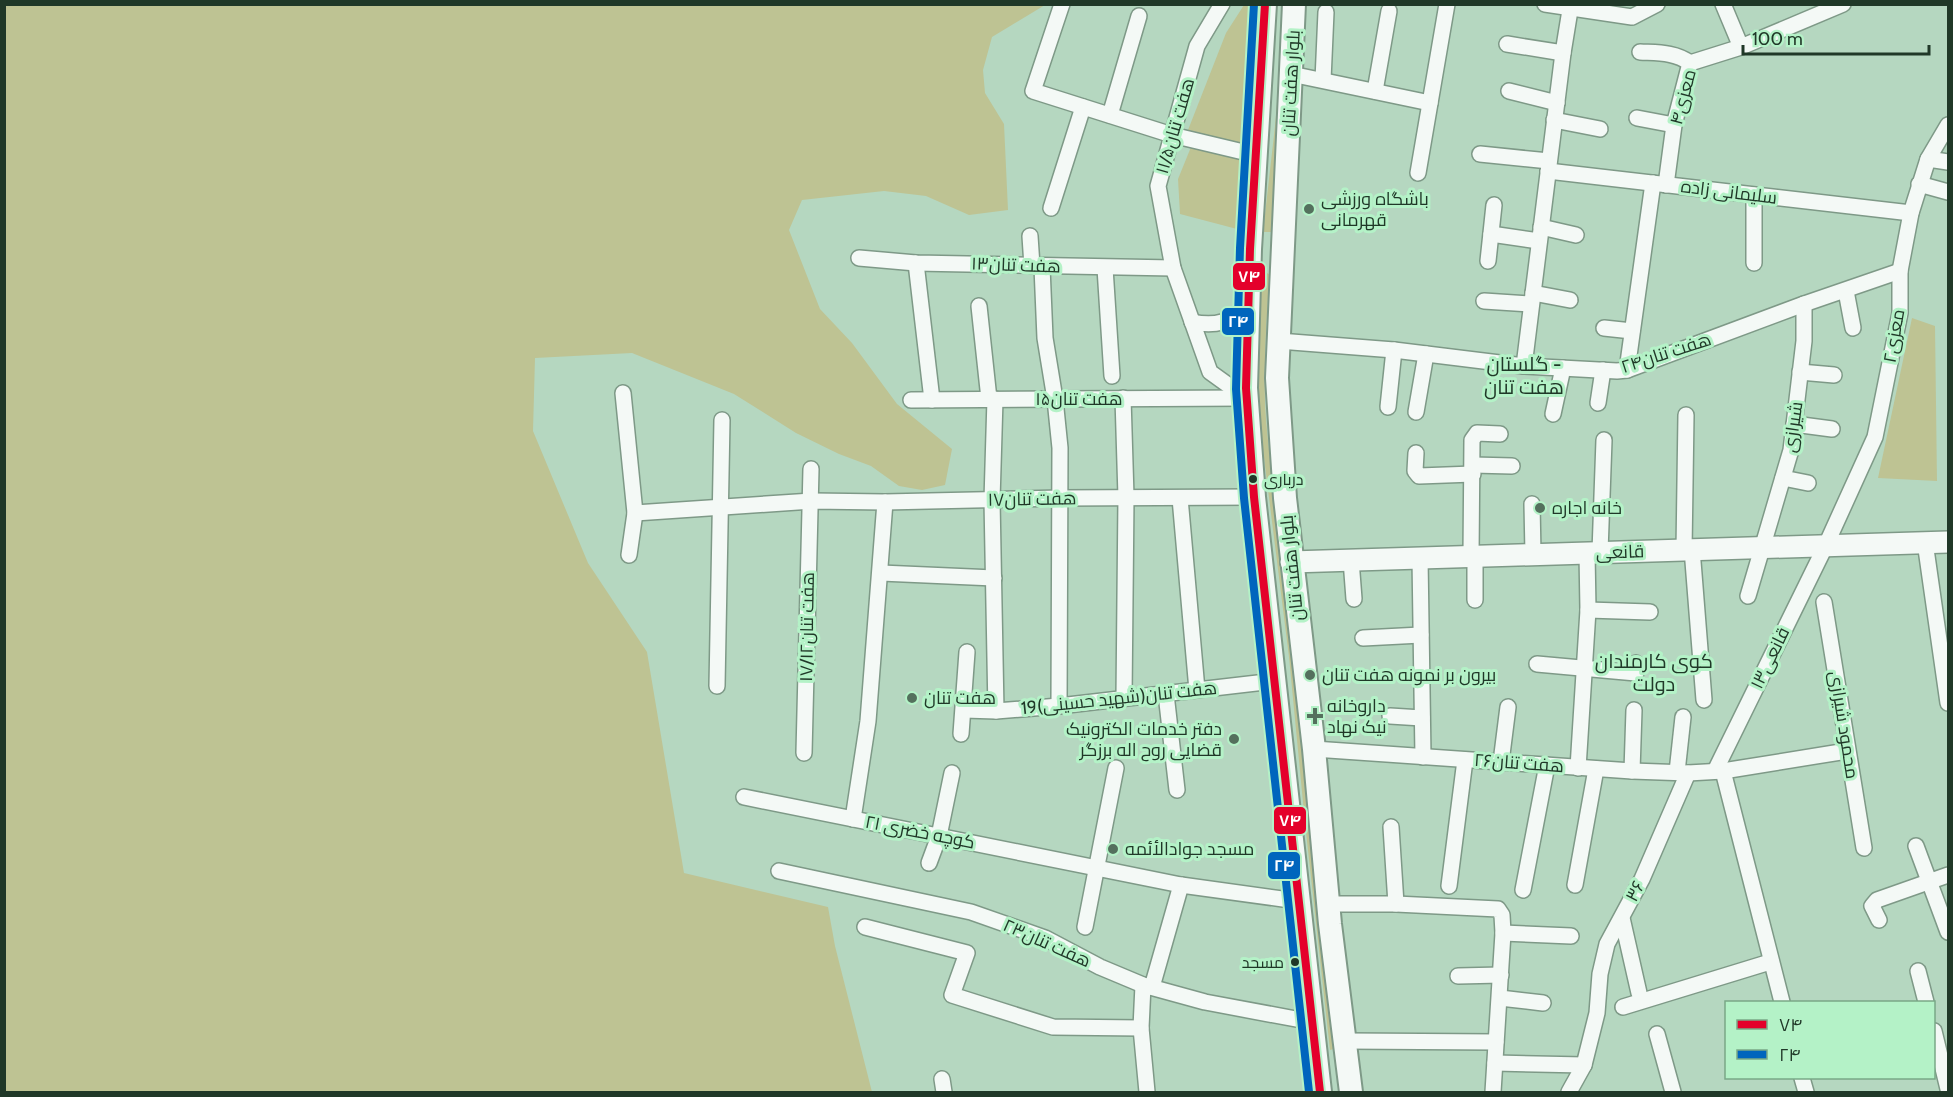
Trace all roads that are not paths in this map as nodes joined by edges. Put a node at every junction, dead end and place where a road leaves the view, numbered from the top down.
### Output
1 (1062, 4) edge
2 (1222, 4) edge
3 (1265, 4) edge
4 (1294, 4) edge
5 (1447, 4) edge
6 (1545, 4) edge
7 (1657, 4) edge
8 (1723, 4) edge
9 (1843, 4) edge
10 (1571, 6) edge
11 (1389, 11) dead end
12 (1326, 12) dead end
13 (1139, 16) dead end
14 (1507, 44) dead end
15 (1741, 46) junction
16 (1640, 52) dead end
17 (1563, 53) junction
18 (1690, 63) junction
19 (1291, 74) junction
20 (1323, 80) junction
21 (1374, 91) junction
22 (1509, 91) dead end
23 (1430, 103) junction
24 (1557, 103) junction
25 (1083, 107) junction
26 (1110, 116) junction
27 (1637, 118) dead end
28 (1554, 120) junction
29 (1674, 124) junction
30 (1948, 125) edge
31 (1600, 129) dead end
32 (1172, 135) junction
33 (1480, 154) dead end
34 (1256, 155) junction
35 (1928, 159) junction
36 (1948, 162) edge
37 (1549, 166) junction
38 (1418, 173) dead end
39 (1660, 184) junction
40 (1919, 184) junction
41 (1948, 192) edge
42 (1754, 195) junction
43 (1494, 205) dead end
44 (1051, 207) dead end
45 (1911, 213) junction
46 (1491, 234) junction
47 (1540, 234) junction
48 (1576, 235) dead end
49 (1030, 236) dead end
50 (1250, 249) junction
51 (1283, 249) junction
52 (859, 258) dead end
53 (1488, 261) dead end
54 (916, 263) junction
55 (1754, 263) dead end
56 (1037, 266) junction
57 (1105, 268) junction
58 (1173, 268) junction
59 (1900, 272) junction
60 (1846, 291) junction
61 (1532, 299) junction
62 (1570, 300) dead end
63 (1484, 301) dead end
64 (1804, 304) junction
65 (980, 306) dead end
66 (1249, 306) junction
67 (1192, 322) junction
68 (1604, 328) dead end
69 (1853, 328) dead end
70 (1632, 331) junction
71 (1279, 341) junction
72 (1394, 350) junction
73 (1426, 354) junction
74 (1524, 366) junction
75 (1563, 368) junction
76 (1603, 370) junction
77 (1627, 370) junction
78 (1800, 372) junction
79 (1834, 375) dead end
80 (1112, 376) dead end
81 (623, 393) dead end
82 (1123, 398) junction
83 (1246, 398) junction
84 (992, 399) junction
85 (1055, 399) junction
86 (911, 400) dead end
87 (932, 400) junction
88 (1598, 403) dead end
89 (1388, 407) dead end
90 (1416, 412) dead end
91 (1553, 414) dead end
92 (1686, 415) dead end
93 (722, 420) dead end
94 (1794, 424) junction
95 (1832, 429) dead end
96 (1500, 434) dead end
97 (1604, 440) dead end
98 (1416, 453) dead end
99 (1512, 466) dead end
100 (811, 469) dead end
101 (1473, 470) junction
102 (1783, 478) junction
103 (1808, 483) dead end
104 (1126, 497) junction
105 (1254, 497) junction
106 (1061, 498) junction
107 (1180, 498) junction
108 (992, 500) junction
109 (810, 501) junction
110 (885, 502) junction
111 (1532, 504) dead end
112 (720, 507) junction
113 (635, 513) junction
114 (1925, 542) junction
115 (1948, 542) edge
116 (1826, 545) junction
117 (1761, 547) junction
118 (1688, 550) junction
119 (1594, 552) junction
120 (1533, 554) junction
121 (629, 555) dead end
122 (1473, 556) junction
123 (1420, 558) junction
124 (1351, 560) junction
125 (1292, 562) junction
126 (881, 573) junction
127 (994, 578) junction
128 (1748, 596) dead end
129 (1354, 599) dead end
130 (1475, 600) dead end
131 (1824, 603) dead end
132 (1588, 610) junction
133 (1650, 612) dead end
134 (1421, 635) junction
135 (1363, 638) dead end
136 (967, 652) dead end
137 (1636, 663) dead end
138 (1537, 664) dead end
139 (1584, 669) junction
140 (1274, 681) junction
141 (717, 686) dead end
142 (1197, 690) junction
143 (1167, 694) junction
144 (1125, 698) junction
145 (1704, 700) dead end
146 (1948, 703) edge
147 (1059, 706) junction
148 (1508, 707) dead end
149 (964, 710) junction
150 (1634, 710) dead end
151 (996, 711) junction
152 (1390, 716) dead end
153 (1683, 717) dead end
154 (1422, 718) junction
155 (962, 734) dead end
156 (1314, 749) junction
157 (1847, 751) junction
158 (804, 753) dead end
159 (1423, 757) junction
160 (1465, 760) junction
161 (1501, 762) junction
162 (1547, 765) junction
163 (1116, 768) dead end
164 (1578, 768) junction
165 (1596, 769) junction
166 (1632, 771) junction
167 (1719, 771) junction
168 (952, 772) dead end
169 (1683, 773) junction
170 (1177, 790) dead end
171 (744, 797) dead end
172 (853, 819) junction
173 (1391, 827) dead end
174 (939, 836) junction
175 (1916, 846) dead end
176 (1864, 848) dead end
177 (929, 863) dead end
178 (1096, 867) junction
179 (779, 871) dead end
180 (1948, 875) edge
181 (1930, 882) junction
182 (1181, 885) junction
183 (1575, 885) dead end
184 (1449, 886) dead end
185 (1524, 890) dead end
186 (1297, 901) junction
187 (1329, 904) junction
188 (1396, 904) junction
189 (1622, 918) junction
190 (1879, 920) dead end
191 (865, 927) dead end
192 (1085, 927) dead end
193 (1948, 932) edge
194 (1503, 933) junction
195 (1571, 936) dead end
196 (1770, 962) junction
197 (1918, 971) dead end
198 (1501, 975) junction
199 (1458, 976) dead end
200 (1148, 986) junction
201 (1639, 993) dead end
202 (1500, 998) junction
203 (1782, 1001) edge
204 (1926, 1001) edge
205 (1543, 1003) dead end
206 (1623, 1007) dead end
207 (1312, 1022) junction
208 (1142, 1028) junction
209 (1657, 1034) dead end
210 (1935, 1035) edge
211 (1346, 1041) junction
212 (1496, 1042) junction
213 (1496, 1063) junction
214 (1584, 1065) junction
215 (1948, 1089) edge
216 (1147, 1092) edge
217 (1320, 1092) edge
218 (1351, 1092) edge
219 (1493, 1092) edge
220 (1569, 1092) edge
221 (1673, 1092) edge

1 - 25 street
2 - 32 street, ۱۱/۵هفت تنان
3 - 34 main road, بلوار هفت تنان
4 - 19 main road, بلوار هفت تنان
5 - 23 street
6 - 10 street
7 - 10 street
8 - 15 street
9 - 15 street, ۴معزی
10 - 17 street
11 - 21 street
12 - 20 street
13 - 26 street
14 - 17 street
15 - 18 street, ۴معزی
16 - 18 street
17 - 24 street
18 - 29 street, ۴معزی
19 - 20 street
19 - 51 main road, بلوار هفت تنان
20 - 21 street
21 - 23 street
22 - 24 street
23 - 38 street
24 - 28 street
25 - 26 street
25 - 44 street
26 - 32 street
27 - 29 street
28 - 31 street
28 - 37 street
29 - 39 street, ۴معزی
30 - 35 street, ۲معزی
32 - 34 street
32 - 58 street, ۱۱/۵هفت تنان
33 - 37 street, سلیمانی زاده
34 - 50 main road, بلوار هفت تنان
35 - 36 street
35 - 40 street, ۲معزی
37 - 39 street, سلیمانی زاده
37 - 47 street
39 - 42 street, سلیمانی زاده
39 - 70 street, ۴معزی
40 - 41 street
40 - 45 street, ۲معزی
42 - 45 street, سلیمانی زاده
42 - 55 street
43 - 46 street
45 - 59 street, ۲معزی
46 - 47 street
46 - 53 street
47 - 48 street
47 - 61 street
49 - 56 street
50 - 51 main road
50 - 66 main road, بلوار هفت تنان
51 - 71 main road, بلوار هفت تنان
52 - 54 street, ۱۳هفت تنان
54 - 56 street, ۱۳هفت تنان
54 - 87 street
56 - 57 street, ۱۳هفت تنان
56 - 85 street
57 - 58 street, ۱۳هفت تنان
57 - 80 street
58 - 67 street, ۱۱/۵هفت تنان
59 - 60 street, هفت تنان۲۴
59 - 116 street, ۲معزی
60 - 64 street, هفت تنان۲۴
60 - 69 street
61 - 62 street
61 - 63 street
61 - 74 street
64 - 77 street, هفت تنان۲۴
64 - 78 street, شیرازی
65 - 84 street
66 - 67 street
66 - 83 main road, بلوار هفت تنان
67 - 83 street
68 - 70 street
70 - 77 street, ۴معزی
71 - 72 street, هفت تنان۲۴
71 - 125 main road, بلوار هفت تنان
72 - 73 street, هفت تنان۲۴
72 - 89 street
73 - 74 street, هفت تنان۲۴
73 - 90 street
74 - 75 street, هفت تنان۲۴
75 - 76 street, هفت تنان۲۴
75 - 91 street
76 - 77 street, هفت تنان۲۴
76 - 88 street
78 - 79 street
78 - 94 street, شیرازی
81 - 113 street
82 - 83 street, هفت تنان۱۵
82 - 85 street, هفت تنان۱۵
82 - 104 street
83 - 105 main road, بلوار هفت تنان
84 - 85 street, هفت تنان۱۵
84 - 87 street, هفت تنان۱۵
84 - 108 street
85 - 106 street
86 - 87 street, هفت تنان۱۵
92 - 118 street
93 - 112 street
94 - 95 street
94 - 102 street, شیرازی
96 - 101 street
97 - 119 street
98 - 101 street
99 - 101 street
100 - 109 street, ۱۷/۱۲هفت تنان
101 - 122 street
102 - 103 street
102 - 117 street, شیرازی
104 - 106 street, هفت تنان۱۷
104 - 107 street, هفت تنان۱۷
104 - 144 street
105 - 107 street, هفت تنان۱۷
105 - 140 main road, بلوار هفت تنان
106 - 108 street, هفت تنان۱۷
106 - 147 street
107 - 142 street
108 - 110 street, هفت تنان۱۷
108 - 127 street
109 - 110 street, هفت تنان۱۷
109 - 112 street, هفت تنان۱۷
109 - 158 street, ۱۷/۱۲هفت تنان
110 - 126 street
111 - 120 street
112 - 113 street, هفت تنان۱۷
112 - 141 street
113 - 121 street
114 - 115 street, قانعی
114 - 116 street, قانعی
114 - 146 street
116 - 117 street, قانعی
116 - 167 street, ۱۳قانعی
117 - 118 street, قانعی
117 - 128 street, شیرازی
118 - 119 street, قانعی
118 - 145 street
119 - 120 street, قانعی
119 - 132 street
120 - 122 street, قانعی
122 - 123 street, قانعی
122 - 130 street
123 - 124 street, قانعی
123 - 134 street
124 - 125 street, قانعی
124 - 129 street
125 - 156 main road, بلوار هفت تنان
126 - 127 street
126 - 172 street
127 - 151 street
131 - 157 street, محمود شیرازی
132 - 133 street
132 - 139 street
134 - 135 street
134 - 154 street
136 - 149 street
137 - 139 street
138 - 139 street
139 - 164 street
140 - 142 street, 19هفت تنان(شهید حسینی)
140 - 186 main road, بلوار هفت تنان
142 - 143 street, 19هفت تنان(شهید حسینی)
143 - 144 street, 19هفت تنان(شهید حسینی)
143 - 170 street
144 - 147 street, 19هفت تنان(شهید حسینی)
147 - 151 street, 19هفت تنان(شهید حسینی)
148 - 161 street
149 - 151 street, 19هفت تنان(شهید حسینی)
149 - 155 street
150 - 166 street
152 - 154 street
153 - 169 street, ۳۶
154 - 159 street
156 - 159 street, هفت تنان۲۶
156 - 187 main road, بلوار هفت تنان
157 - 167 street, هفت تنان۲۶
157 - 176 street, محمود شیرازی
159 - 160 street, هفت تنان۲۶
160 - 161 street, هفت تنان۲۶
160 - 184 street
161 - 162 street, هفت تنان۲۶
162 - 164 street, هفت تنان۲۶
162 - 185 street
163 - 178 street
164 - 165 street, هفت تنان۲۶
165 - 166 street, هفت تنان۲۶
165 - 183 street
166 - 169 street, هفت تنان۲۶
167 - 169 street, هفت تنان۲۶
167 - 196 street
168 - 174 street
169 - 189 street, ۳۶
171 - 172 street, کوچه خضری ۲۱
172 - 174 street, کوچه خضری ۲۱
173 - 188 street
174 - 177 street
174 - 178 street, کوچه خضری ۲۱
175 - 181 street
178 - 182 street, کوچه خضری ۲۱
178 - 192 street
179 - 200 street, هفت تنان۲۳
180 - 181 street
181 - 190 street
181 - 193 street
182 - 186 street, کوچه خضری ۲۱
182 - 200 street
186 - 207 main road, بلوار هفت تنان
187 - 188 street
187 - 211 main road, بلوار هفت تنان
188 - 194 street
189 - 201 street
189 - 214 street, ۳۶
191 - 208 street
194 - 195 street
194 - 198 street
196 - 203 street
196 - 206 street
197 - 204 street
198 - 199 street
198 - 202 street
200 - 207 street, هفت تنان۲۳
200 - 208 street
202 - 205 street
202 - 212 street
207 - 217 main road, بلوار هفت تنان
208 - 216 street
209 - 221 street
210 - 215 street
211 - 212 street
211 - 218 main road, بلوار هفت تنان
212 - 213 street
213 - 214 street
213 - 219 street
214 - 220 street, ۳۶

